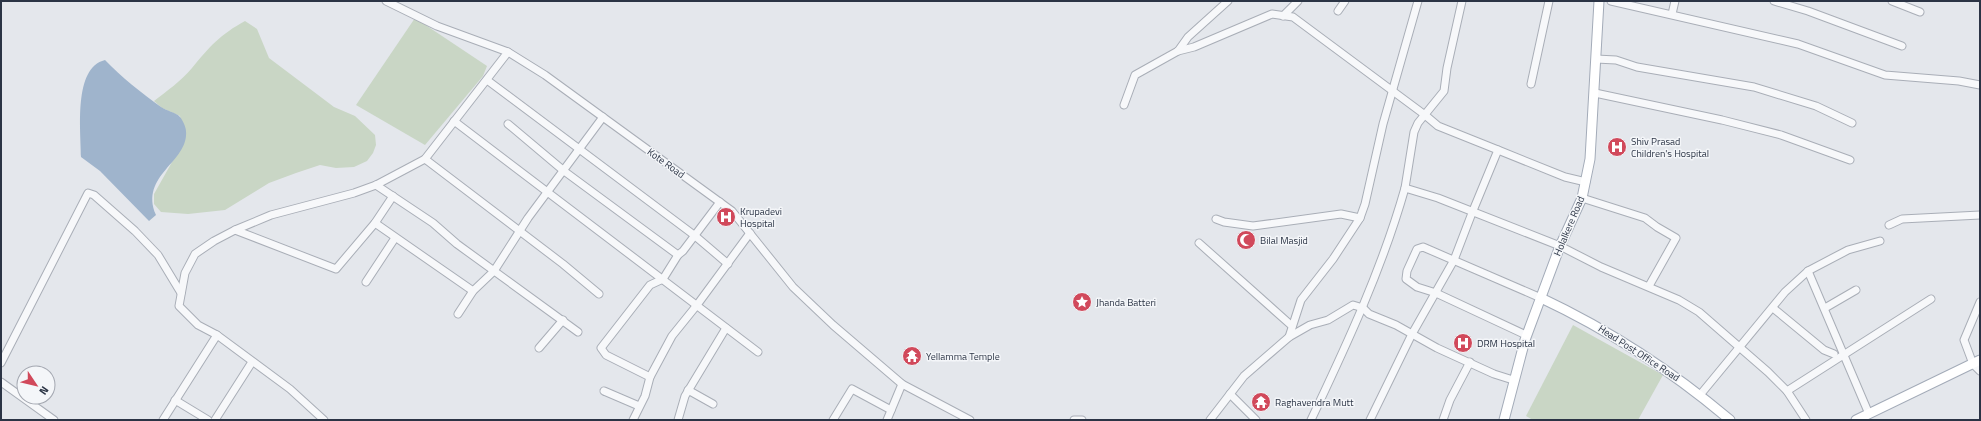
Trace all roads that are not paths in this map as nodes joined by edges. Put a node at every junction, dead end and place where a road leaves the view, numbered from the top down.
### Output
1 (386, 1) edge
2 (1228, 1) edge
3 (1298, 1) edge
4 (1345, 1) edge
5 (1418, 1) edge
6 (1462, 1) edge
7 (1549, 1) edge
8 (1599, 1) edge
9 (1611, 1) edge
10 (1675, 1) edge
11 (1774, 1) edge
12 (1892, 1) edge
13 (1338, 11) dead end
14 (1920, 12) dead end
15 (1672, 14) junction
16 (1283, 16) junction
17 (1902, 46) dead end
18 (1178, 51) junction
19 (508, 52) junction
20 (1596, 59) junction
21 (487, 80) junction
22 (1530, 84) dead end
23 (1980, 86) edge
24 (1393, 90) junction
25 (1595, 93) junction
26 (1124, 105) dead end
27 (1425, 115) junction
28 (603, 117) junction
29 (454, 121) junction
30 (1852, 123) dead end
31 (508, 124) dead end
32 (580, 149) junction
33 (1498, 150) junction
34 (425, 159) junction
35 (1850, 160) dead end
36 (564, 171) junction
37 (1586, 182) junction
38 (376, 185) junction
39 (1405, 188) junction
40 (547, 193) junction
41 (393, 196) junction
42 (1582, 198) junction
43 (720, 202) junction
44 (1472, 212) junction
45 (1980, 215) edge
46 (1360, 218) junction
47 (1216, 219) dead end
48 (375, 223) junction
49 (1889, 225) dead end
50 (235, 230) junction
51 (520, 230) junction
52 (750, 233) junction
53 (694, 235) junction
54 (394, 238) junction
55 (1880, 241) dead end
56 (1199, 243) dead end
57 (1560, 246) junction
58 (678, 254) junction
59 (1454, 260) junction
60 (728, 264) junction
61 (494, 271) junction
62 (1808, 271) junction
63 (663, 280) junction
64 (366, 282) dead end
65 (1649, 286) junction
66 (1856, 290) dead end
67 (473, 291) junction
68 (181, 293) junction
69 (1436, 293) junction
70 (599, 294) dead end
71 (1541, 298) junction
72 (1931, 300) dead end
73 (1980, 302) edge
74 (697, 306) junction
75 (1363, 308) junction
76 (1773, 308) junction
77 (1825, 308) junction
78 (458, 314) dead end
79 (563, 320) junction
80 (1292, 326) junction
81 (726, 328) junction
82 (578, 332) dead end
83 (1412, 334) junction
84 (217, 335) junction
85 (1526, 335) junction
86 (1289, 337) junction
87 (1740, 347) junction
88 (539, 348) dead end
89 (758, 352) dead end
90 (1834, 354) dead end
91 (1845, 354) junction
92 (252, 362) junction
93 (1470, 362) junction
94 (1977, 362) edge
95 (1, 363) edge
96 (1980, 371) edge
97 (650, 377) junction
98 (1513, 380) junction
99 (1, 382) edge
100 (902, 384) junction
101 (688, 390) junction
102 (604, 391) dead end
103 (1787, 391) junction
104 (1230, 394) junction
105 (1700, 395) junction
106 (175, 400) junction
107 (713, 404) dead end
108 (639, 406) junction
109 (891, 410) junction
110 (1869, 414) junction
111 (54, 420) edge
112 (163, 420) edge
113 (208, 420) edge
114 (215, 420) edge
115 (324, 420) edge
116 (633, 420) edge
117 (678, 420) edge
118 (833, 420) edge
119 (887, 420) edge
120 (969, 420) edge
121 (1074, 420) edge
122 (1082, 420) edge
123 (1210, 420) edge
124 (1256, 420) edge
125 (1311, 420) edge
126 (1370, 420) edge
127 (1443, 420) edge
128 (1504, 420) edge
129 (1730, 420) edge
130 (1806, 420) edge
131 (1856, 420) edge

1 - 19 street, Kote Road
2 - 18 street
3 - 16 street
4 - 13 street
5 - 24 street
6 - 27 street
7 - 22 street
8 - 20 main road, Holalkere Road
9 - 15 street
10 - 15 street
11 - 17 street
12 - 14 street
15 - 23 street
16 - 18 street
16 - 24 street
18 - 26 street
19 - 21 street
19 - 28 street, Kote Road
20 - 25 main road, Holalkere Road
20 - 30 street
21 - 29 street
21 - 32 street
24 - 27 street
24 - 46 street
25 - 35 street
25 - 37 main road, Holalkere Road
27 - 33 street
27 - 39 street
28 - 32 street
28 - 43 street, Kote Road
29 - 34 street
29 - 40 street
31 - 36 street
32 - 36 street
32 - 53 street
33 - 37 street
33 - 44 street
34 - 38 street
34 - 51 street
36 - 40 street
36 - 58 street
37 - 42 main road, Holalkere Road
38 - 41 street
38 - 50 street
39 - 44 street
39 - 75 street
40 - 51 street
40 - 63 street
41 - 48 street
41 - 61 street
42 - 57 main road, Holalkere Road
42 - 65 street
43 - 52 street, Kote Road
43 - 53 street
44 - 57 street
44 - 59 street
45 - 49 street
46 - 47 street
46 - 80 street
48 - 50 street
48 - 54 street
50 - 68 street
51 - 61 street
51 - 70 street
52 - 60 street
52 - 100 street, Kote Road
53 - 58 street
53 - 60 street
54 - 64 street
54 - 67 street
55 - 62 street
56 - 80 street
57 - 65 street
57 - 71 main road, Holalkere Road
58 - 63 street
59 - 69 street
59 - 69 street
59 - 71 street
60 - 74 street
61 - 67 street
61 - 79 street
62 - 76 street
62 - 77 street
63 - 74 street
63 - 97 street
65 - 87 street
66 - 77 street
67 - 78 street
68 - 84 street
68 - 95 street
69 - 83 street
69 - 85 street
71 - 85 main road, Holalkere Road
71 - 105 main road, Head Post Office Road
72 - 91 street
73 - 94 street
74 - 81 street
74 - 97 street
75 - 83 street
75 - 86 street
75 - 125 street
76 - 87 street
76 - 90 street
77 - 91 street
79 - 82 street
79 - 88 street
80 - 86 street
81 - 89 street
81 - 101 street
83 - 93 street
83 - 126 street
84 - 92 street
84 - 106 street
85 - 98 main road, Holalkere Road
86 - 104 street
87 - 103 street
87 - 105 street
91 - 103 street
91 - 110 street
92 - 114 street
92 - 115 street
93 - 98 street
93 - 127 street
94 - 96 street
94 - 110 main road
97 - 108 street
98 - 128 main road, Holalkere Road
99 - 111 street
100 - 109 street
100 - 120 street, Kote Road
101 - 107 street
101 - 117 street
102 - 108 street
103 - 130 street
104 - 123 street
104 - 124 street
105 - 129 main road, Head Post Office Road
106 - 112 street
106 - 113 street
108 - 116 street
109 - 118 street
109 - 119 street
110 - 131 main road
121 - 122 street

